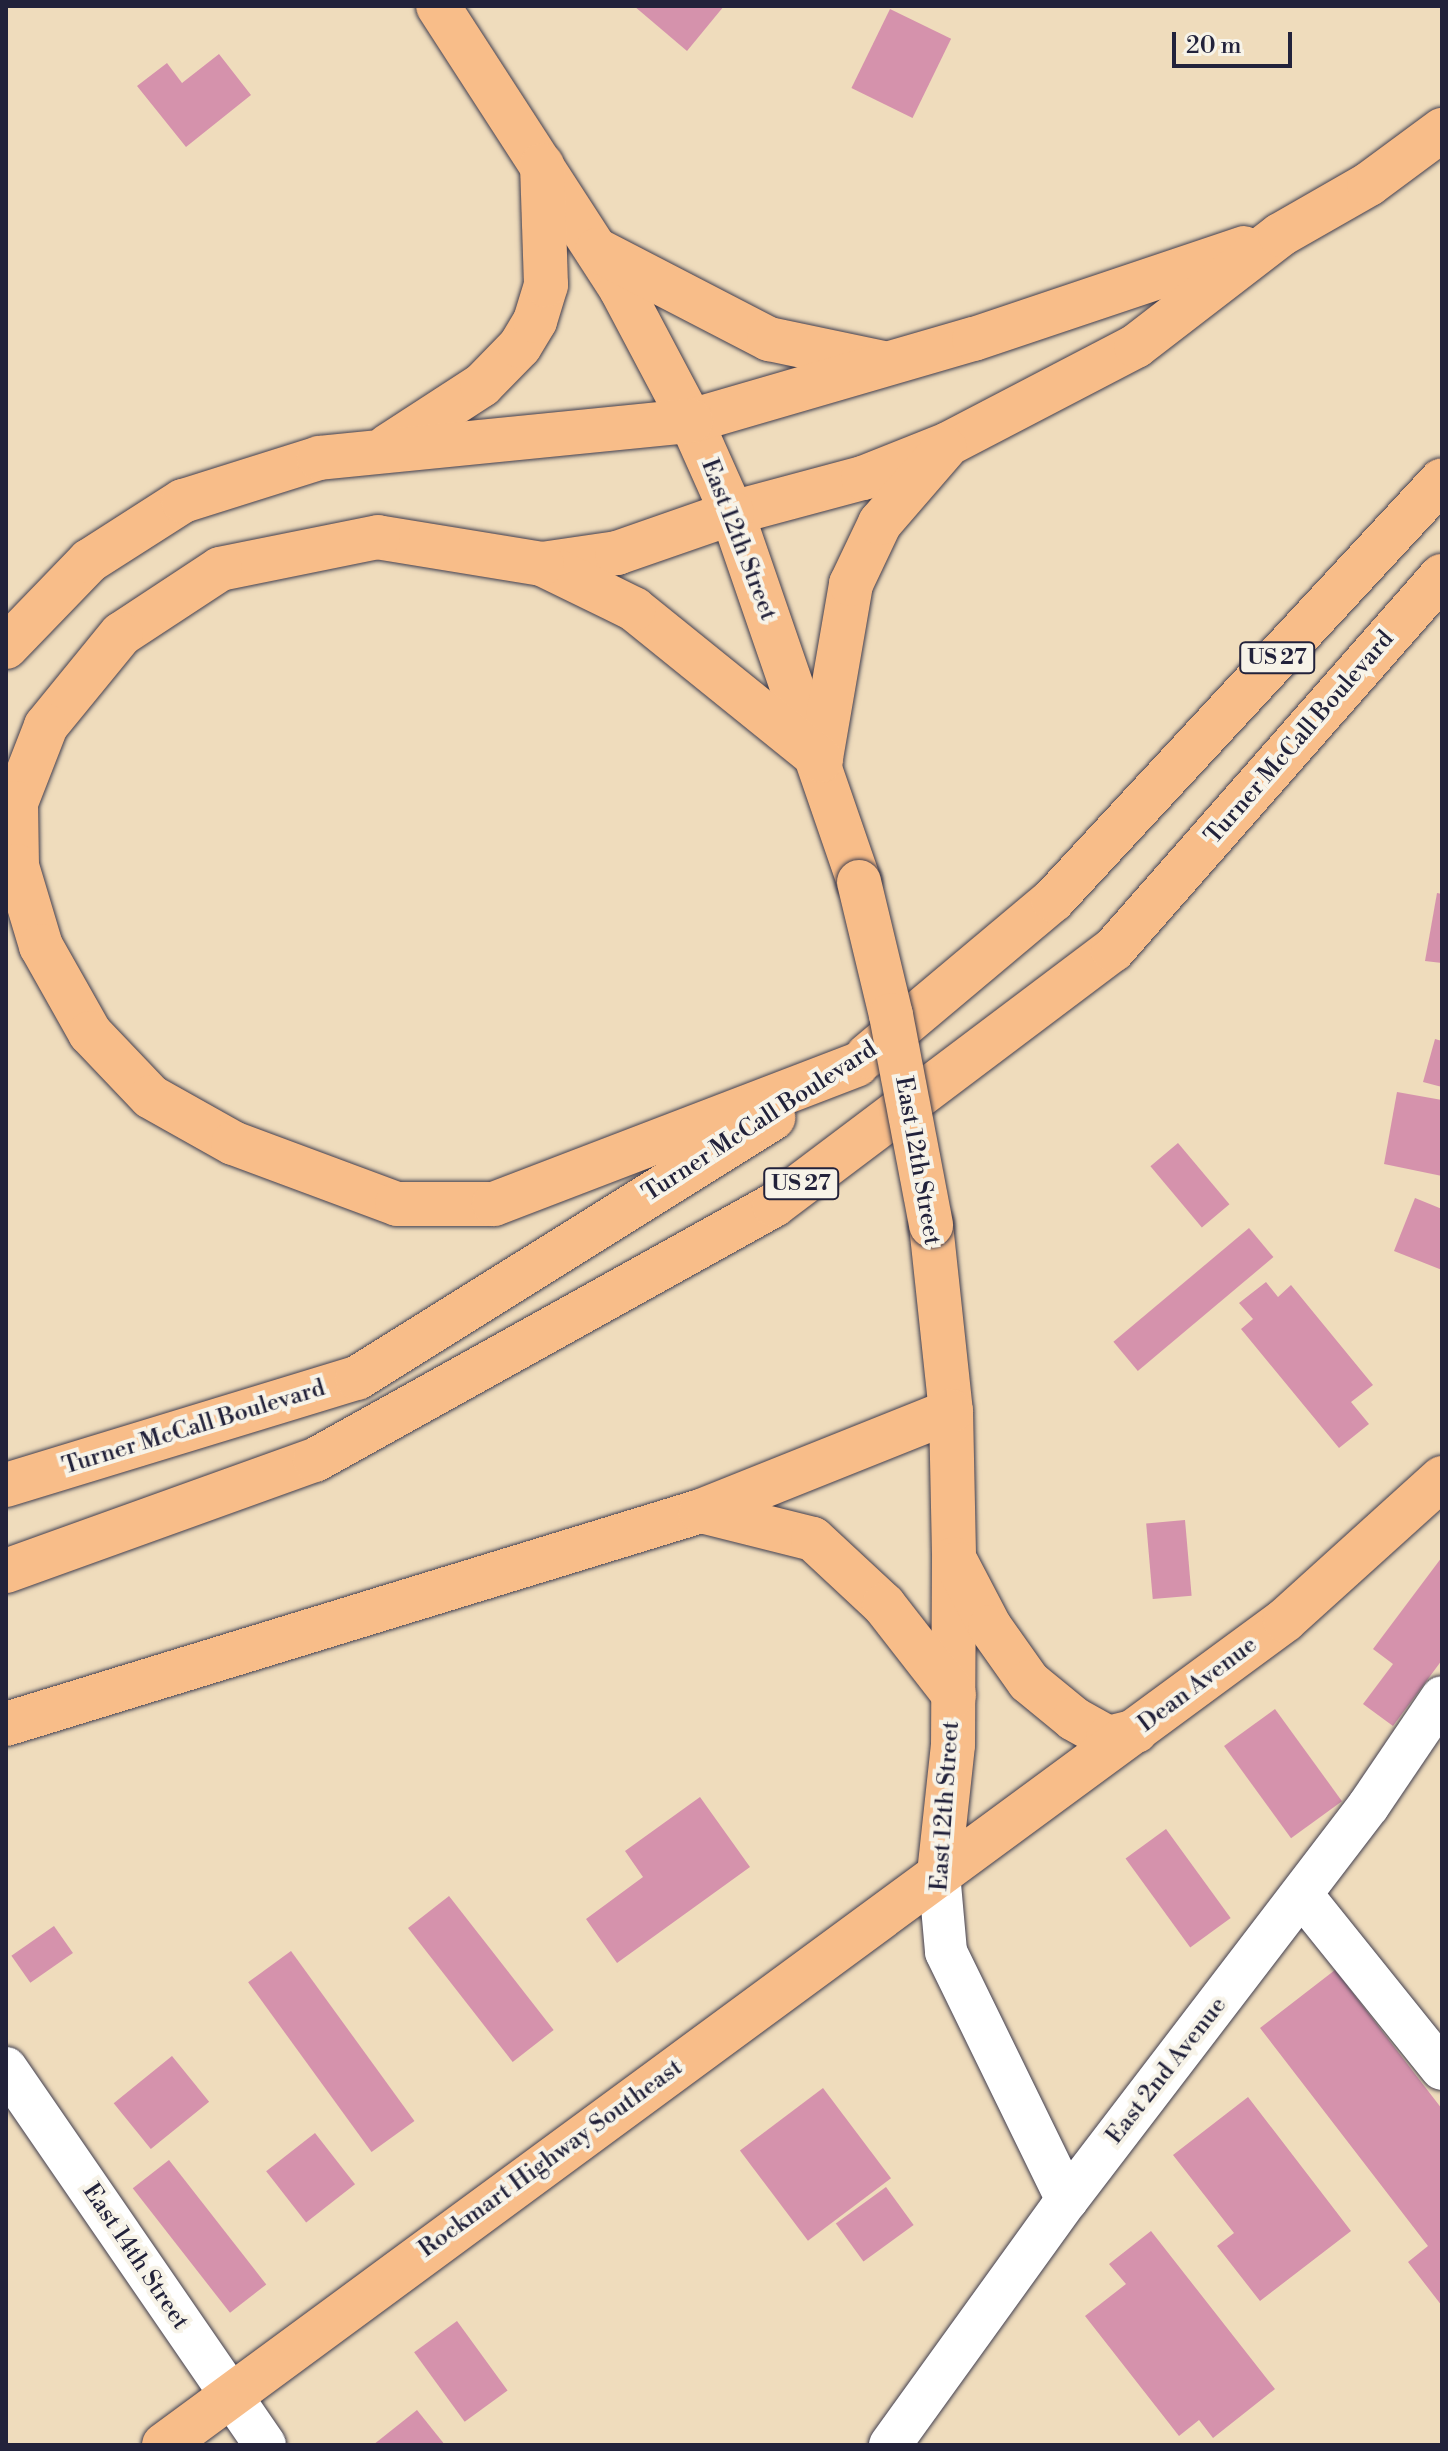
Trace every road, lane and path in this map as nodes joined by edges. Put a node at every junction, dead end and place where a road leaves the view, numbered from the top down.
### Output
1 (438, 6) edge
2 (1442, 130) edge
3 (542, 165) junction
4 (1280, 235) junction
5 (597, 250) junction
6 (890, 364) junction
7 (691, 421) junction
8 (948, 444) junction
9 (379, 451) junction
10 (1442, 480) edge
11 (732, 513) junction
12 (542, 564) junction
13 (1442, 576) edge
14 (6, 647) edge
15 (821, 760) junction
16 (857, 1065) junction
17 (951, 1411) junction
18 (1442, 1478) edge
19 (6, 1485) edge
20 (701, 1511) junction
21 (954, 1559) junction
22 (6, 1571) edge
23 (954, 1695) junction
24 (1442, 1697) edge
25 (6, 1724) edge
26 (1136, 1731) junction
27 (939, 1873) junction
28 (1302, 1895) junction
29 (6, 2068) edge
30 (1442, 2069) edge
31 (1067, 2200) junction
32 (230, 2396) junction
33 (164, 2445) edge
34 (265, 2445) edge
35 (890, 2445) edge

1 - 3 main road, East 12th Street
2 - 4 main road
3 - 5 main road, East 12th Street
3 - 9 main road
4 - 6 main road
4 - 8 main road
5 - 6 main road
5 - 7 main road, East 12th Street
6 - 7 main road
7 - 9 main road
7 - 11 main road, East 12th Street
8 - 11 main road
8 - 15 main road
9 - 14 main road
10 - 16 main road, Turner McCall Boulevard / US 27
11 - 12 main road
11 - 15 main road, East 12th Street
12 - 15 main road
12 - 16 main road
13 - 22 main road, Turner McCall Boulevard / US 27
15 - 17 main road, East 12th Street, bridge
16 - 19 main road, Turner McCall Boulevard / US 27
17 - 20 main road
17 - 21 main road, East 12th Street
18 - 26 main road, Dean Avenue
20 - 23 main road
20 - 25 main road
21 - 23 main road, East 12th Street
21 - 26 main road
23 - 27 main road, East 12th Street
24 - 28 street, East 2nd Avenue
26 - 27 main road, Dean Avenue
27 - 31 street, East 12th Street
27 - 32 main road, Rockmart Highway Southeast
28 - 30 street
28 - 31 street, East 2nd Avenue
29 - 32 street, East 14th Street
31 - 35 street, East 2nd Avenue
32 - 33 main road, Rockmart Highway Southeast
32 - 34 street, East 14th Street

